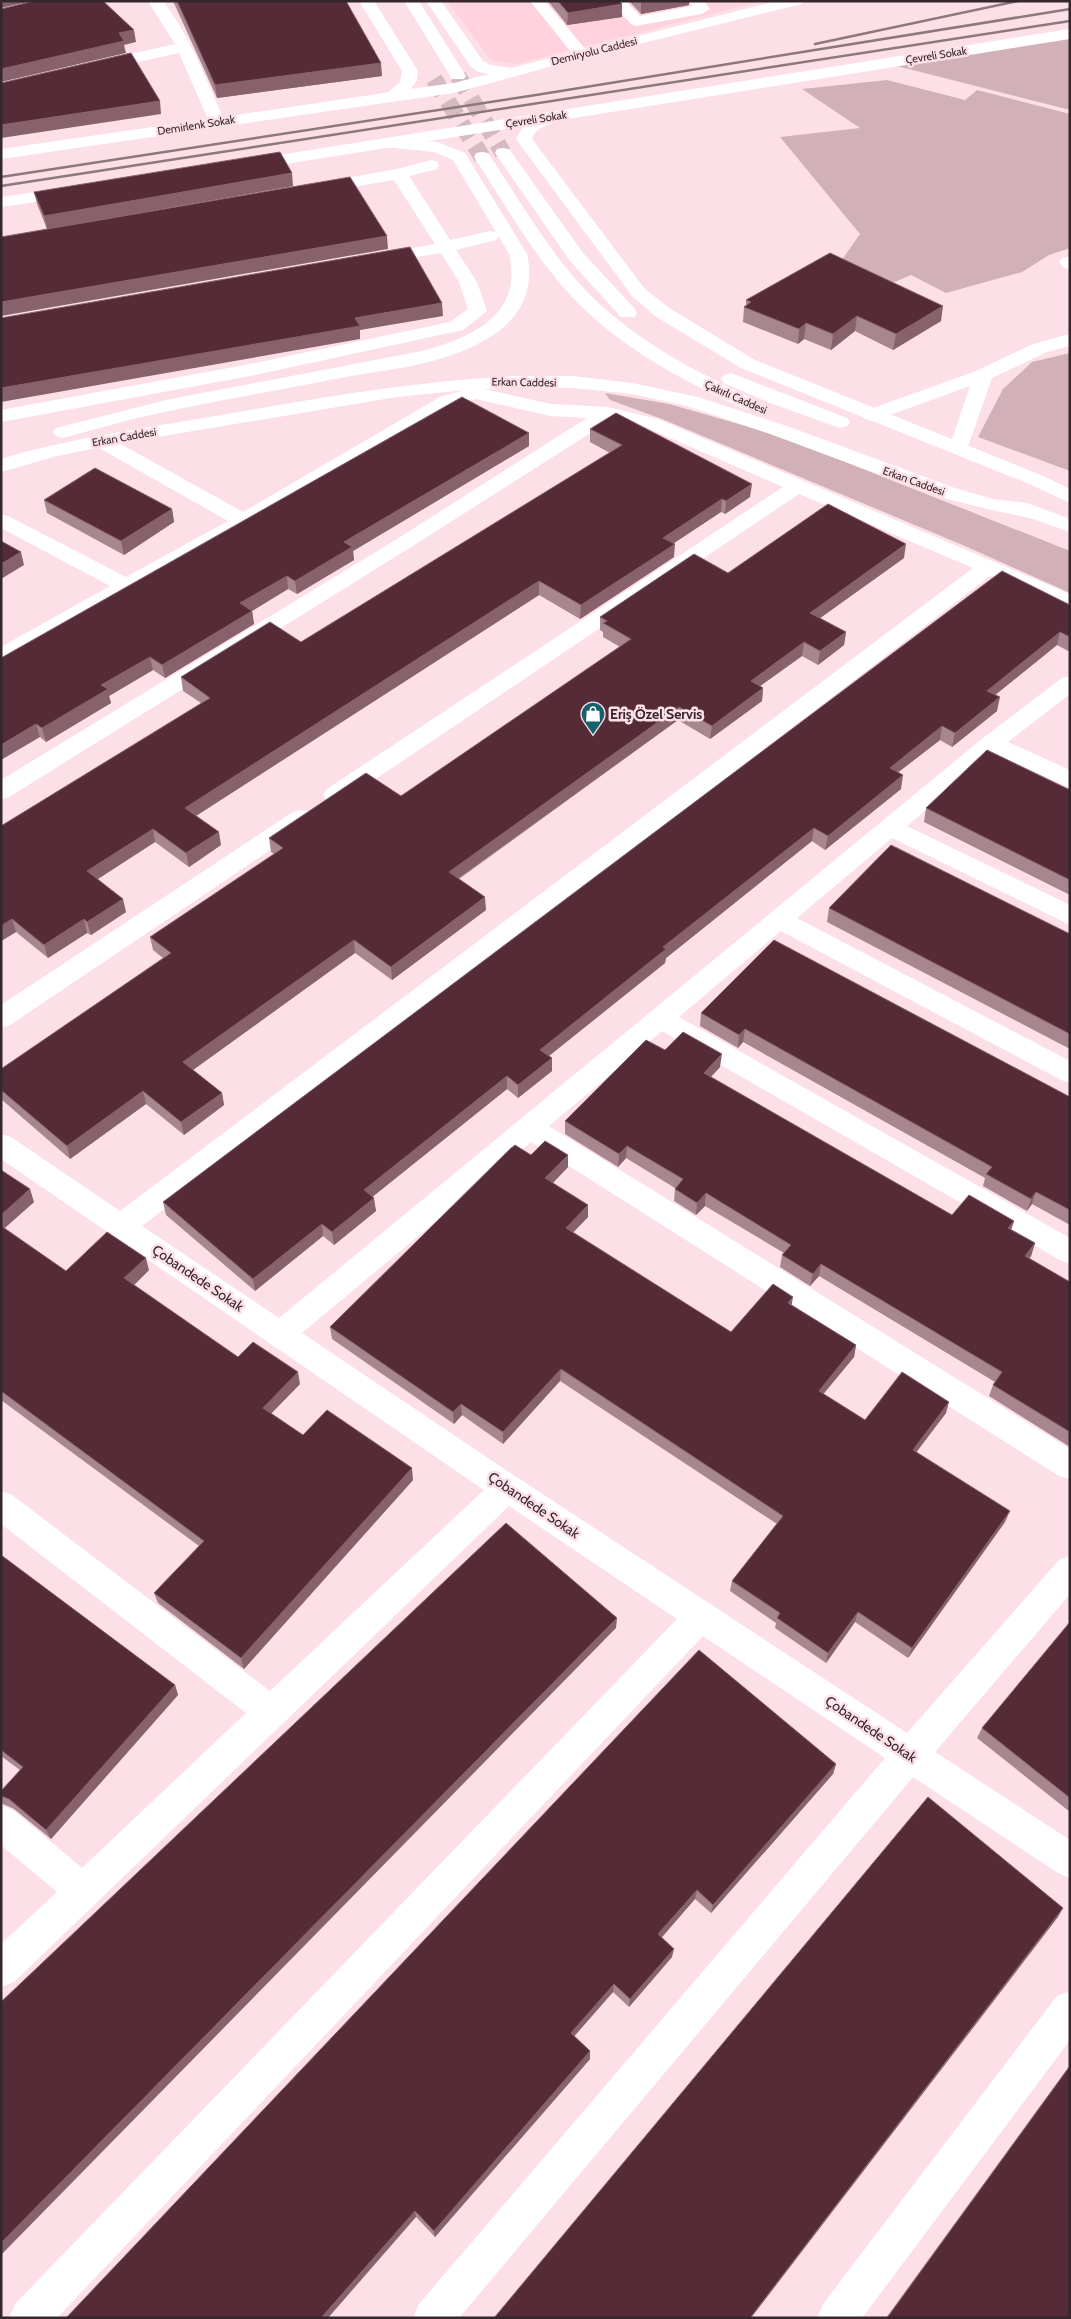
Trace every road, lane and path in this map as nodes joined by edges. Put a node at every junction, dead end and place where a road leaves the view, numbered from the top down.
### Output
1 (155, 1) edge
2 (366, 1) edge
3 (411, 1) edge
4 (433, 1) edge
5 (537, 1) edge
6 (617, 1) edge
7 (696, 1) edge
8 (797, 1) edge
9 (1070, 34) edge
10 (184, 47) junction
11 (581, 54) junction
12 (86, 68) edge
13 (510, 73) junction
14 (458, 76) tunnel mouth
15 (391, 97) junction
16 (553, 116) junction
17 (218, 122) junction
18 (390, 143) junction
19 (528, 145) junction
20 (503, 153) tunnel mouth
21 (1, 154) edge
22 (459, 157) junction
23 (482, 157) tunnel mouth
24 (431, 165) dead end
25 (232, 167) edge
26 (399, 174) junction
27 (85, 190) edge
28 (301, 191) edge
29 (1, 202) edge
30 (523, 218) junction
31 (490, 236) dead end
32 (446, 247) junction
33 (358, 262) edge
34 (1070, 340) edge
35 (983, 375) junction
36 (608, 413) junction
37 (1, 416) edge
38 (872, 427) junction
39 (38, 440) junction
40 (101, 441) junction
41 (959, 448) junction
42 (1, 451) edge
43 (1, 466) edge
44 (799, 485) junction
45 (1070, 497) edge
46 (1070, 504) edge
47 (1036, 513) junction
48 (1, 520) edge
49 (243, 521) junction
50 (1070, 526) edge
51 (988, 567) junction
52 (126, 586) junction
53 (1070, 602) edge
54 (4, 651) edge
55 (1070, 683) edge
56 (991, 743) junction
57 (1070, 780) edge
58 (1, 791) edge
59 (890, 826) junction
60 (1070, 916) edge
61 (779, 919) junction
62 (1, 1018) edge
63 (660, 1018) junction
64 (1070, 1073) edge
65 (529, 1127) junction
66 (1, 1145) edge
67 (121, 1226) junction
68 (1070, 1252) edge
69 (280, 1334) junction
70 (1070, 1466) edge
71 (507, 1488) junction
72 (1, 1505) edge
73 (1070, 1570) edge
74 (701, 1616) junction
75 (271, 1712) junction
76 (910, 1755) junction
77 (1, 1822) edge
78 (1070, 1861) edge
79 (83, 1892) junction
80 (1, 1969) edge
81 (1070, 2009) edge
82 (29, 2318) edge
83 (433, 2318) edge
84 (837, 2318) edge

1 - 10 street
2 - 15 street
3 - 14 street
4 - 13 street
5 - 11 street
6 - 7 street
8 - 11 street, Demiryolu Caddesi
9 - 16 street, Çevreli Sokak
10 - 12 street
10 - 17 street
11 - 13 street, Demiryolu Caddesi
13 - 15 street, Demiryolu Caddesi
15 - 17 street, Demirlenk Sokak
16 - 18 street, Çevreli Sokak
16 - 19 street
17 - 21 street, Demirlenk Sokak
18 - 22 street
18 - 25 street, Çevreli Sokak
19 - 22 street
19 - 38 street
20 - 38 street, Çakırlı Caddesi
22 - 39 street
23 - 30 street, Çakırlı Caddesi
24 - 26 street
26 - 28 street
26 - 32 street
27 - 29 street
30 - 39 street, Erkan Caddesi
30 - 47 street, Çakırlı Caddesi
31 - 32 street
32 - 33 street
32 - 37 street
34 - 35 street
35 - 38 street
35 - 41 street
36 - 44 street
36 - 49 street
36 - 58 street
38 - 41 street
38 - 46 street, Çakırlı Caddesi
39 - 42 street, Erkan Caddesi
40 - 43 street, Erkan Caddesi
40 - 47 street, Erkan Caddesi
40 - 49 street
41 - 45 street
44 - 51 street
44 - 62 street
47 - 50 street, Çakırlı Caddesi
48 - 52 street
49 - 52 street
51 - 53 street
51 - 67 street
52 - 54 street
55 - 56 street
56 - 57 street
56 - 59 street
59 - 60 street
59 - 61 street
61 - 63 street
61 - 64 street
63 - 65 street
63 - 68 street
65 - 69 street
65 - 70 street
66 - 67 street, Çobandede Sokak
67 - 69 street, Çobandede Sokak
69 - 71 street, Çobandede Sokak
71 - 74 street, Çobandede Sokak
71 - 75 street
72 - 75 street
73 - 76 street
74 - 76 street, Çobandede Sokak
74 - 82 street
75 - 79 street
76 - 78 street, Çobandede Sokak
76 - 83 street
77 - 79 street
79 - 80 street
81 - 84 street

